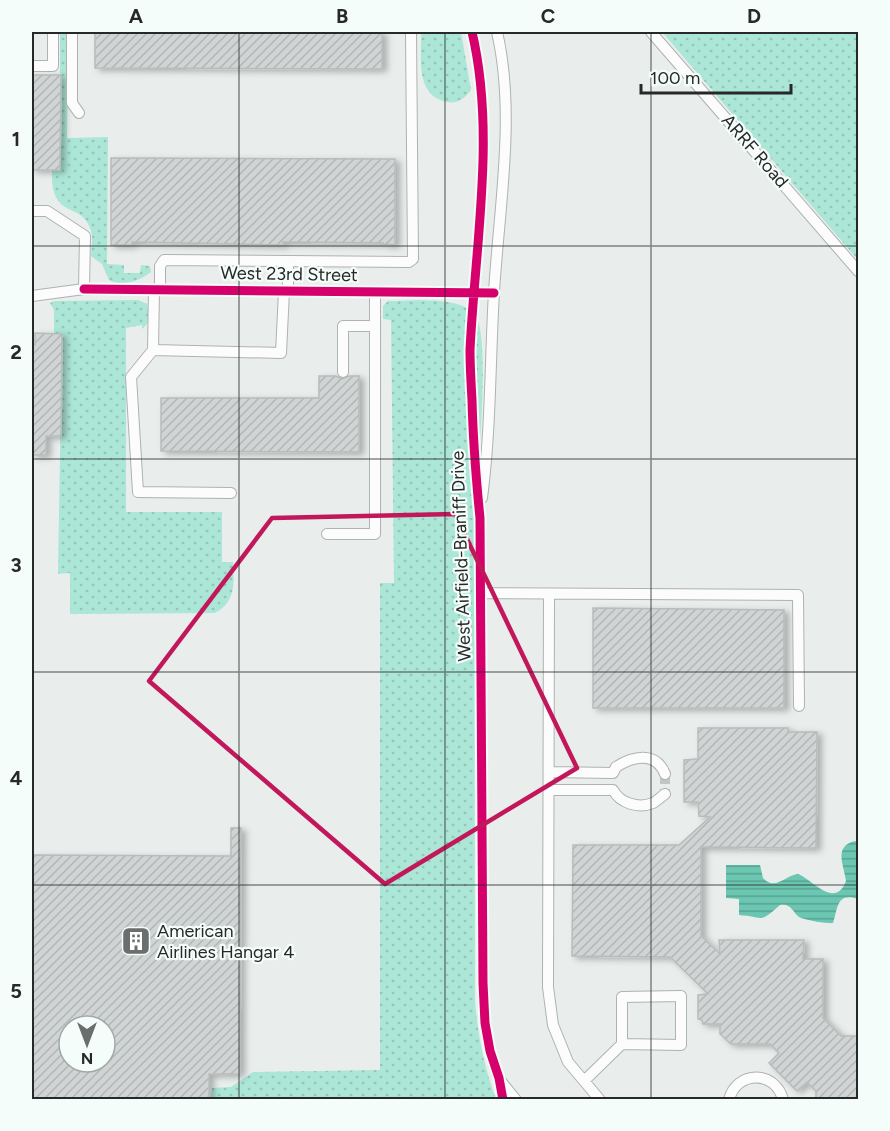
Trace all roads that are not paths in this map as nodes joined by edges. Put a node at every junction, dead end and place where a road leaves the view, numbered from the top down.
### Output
1 (53, 32) edge
2 (72, 32) edge
3 (411, 32) edge
4 (472, 32) edge
5 (498, 32) edge
6 (651, 32) edge
7 (32, 66) edge
8 (79, 113) dead end
9 (32, 211) edge
10 (288, 261) junction
11 (858, 271) edge
12 (84, 289) junction
13 (157, 290) junction
14 (286, 291) junction
15 (375, 292) junction
16 (474, 293) junction
17 (494, 293) junction
18 (32, 296) edge
19 (375, 326) junction
20 (153, 350) junction
21 (343, 372) dead end
22 (231, 493) dead end
23 (480, 518) junction
24 (327, 534) dead end
25 (481, 593) junction
26 (549, 594) junction
27 (799, 706) dead end
28 (550, 772) junction
29 (665, 774) dead end
30 (550, 790) junction
31 (665, 794) dead end
32 (622, 1044) junction
33 (499, 1078) junction
34 (584, 1081) junction
35 (503, 1100) edge
36 (516, 1100) edge
37 (600, 1100) edge
38 (729, 1100) edge
39 (783, 1100) edge

1 - 7 street
2 - 8 street
3 - 10 street
4 - 16 street, West Airfield-Braniff Drive
5 - 17 street, West Airfield-Braniff Drive
6 - 11 street, ARRF Road
9 - 12 street
10 - 13 street
10 - 14 street
12 - 13 street, West 23rd Street
12 - 18 street, West 23rd Street
13 - 14 street, West 23rd Street
13 - 20 street
14 - 15 street, West 23rd Street
14 - 20 street
15 - 16 street, West 23rd Street
15 - 19 street
16 - 17 street, West 23rd Street
16 - 23 street, West Airfield-Braniff Drive
17 - 23 street, West Airfield-Braniff Drive
19 - 21 street
19 - 24 street
20 - 22 street
23 - 25 street, West Airfield-Braniff Drive
25 - 26 street
25 - 33 street, West Airfield-Braniff Drive
26 - 27 street
26 - 28 street
28 - 29 street
28 - 30 street
30 - 31 street
30 - 34 street
32 - 32 street
32 - 34 street
33 - 35 street
33 - 36 street
34 - 37 street
38 - 39 street

